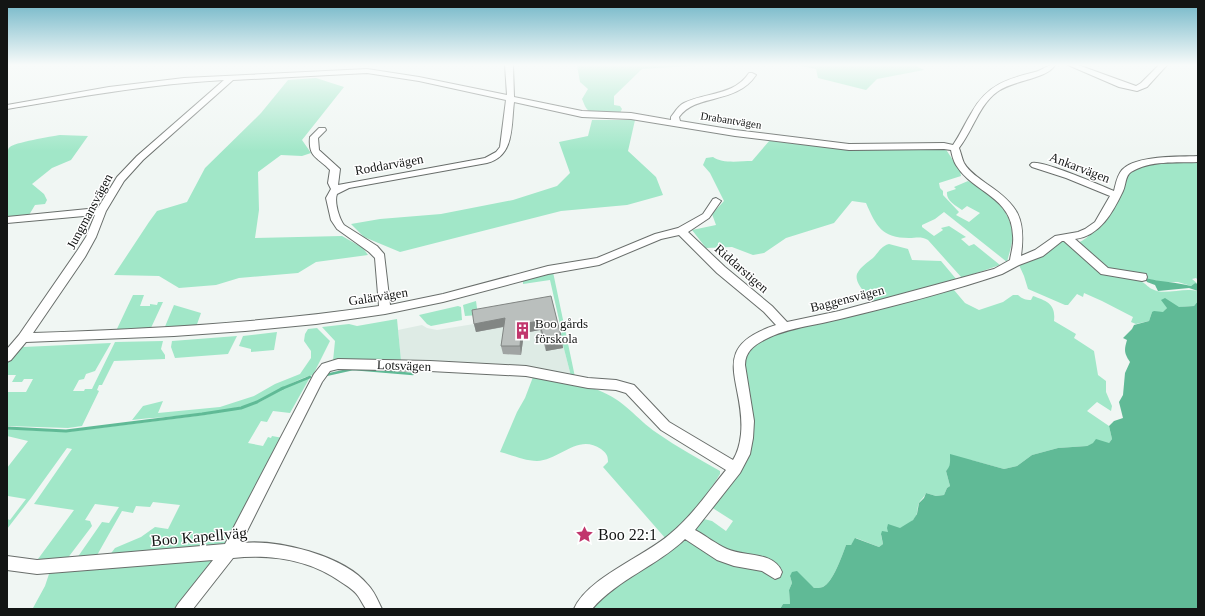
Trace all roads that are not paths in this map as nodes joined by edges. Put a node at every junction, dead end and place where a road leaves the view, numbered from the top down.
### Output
1 (81, 94) edge
2 (213, 94) edge
3 (483, 94) edge
4 (510, 94) edge
5 (724, 94) edge
6 (991, 94) edge
7 (510, 100) junction
8 (7, 107) edge
9 (676, 123) junction
10 (322, 130) dead end
11 (955, 148) junction
12 (1198, 159) edge
13 (1035, 165) dead end
14 (336, 190) junction
15 (1116, 195) junction
16 (716, 202) dead end
17 (101, 211) junction
18 (7, 220) edge
19 (681, 231) junction
20 (1066, 237) junction
21 (1015, 262) junction
22 (1142, 277) dead end
23 (385, 310) junction
24 (784, 326) junction
25 (24, 338) junction
26 (7, 357) edge
27 (735, 468) junction
28 (684, 531) junction
29 (229, 551) junction
30 (7, 563) edge
31 (775, 572) dead end
32 (183, 609) edge
33 (374, 609) edge
34 (582, 609) edge

1 - 8 street, Drabantvägen
2 - 17 street, Jungmansvägen
3 - 7 street, Drabantvägen
4 - 7 street, Roddarvägen
5 - 9 street
6 - 11 street
7 - 9 street, Drabantvägen
7 - 14 street, Roddarvägen
9 - 11 street, Drabantvägen
10 - 14 street
11 - 21 street
12 - 15 street, Ankarvägen
13 - 15 street, Ankarvägen
14 - 23 street
15 - 20 street, Ankarvägen
16 - 19 street
17 - 18 street
17 - 25 street, Jungmansvägen
19 - 23 street, Galärvägen
19 - 24 street, Riddarstigen
20 - 21 street, Ankarvägen
20 - 22 street
21 - 24 street, Baggensvägen
23 - 25 street, Galärvägen
24 - 27 street, Baggensvägen
25 - 26 street, Jungmansvägen
27 - 28 street, Baggensvägen
27 - 29 street, Lotsvägen
28 - 31 street
28 - 34 street, Baggensvägen
29 - 30 street, Boo Kapellväg
29 - 32 street, Lotsvägen
29 - 33 street, Boo Kapellväg

